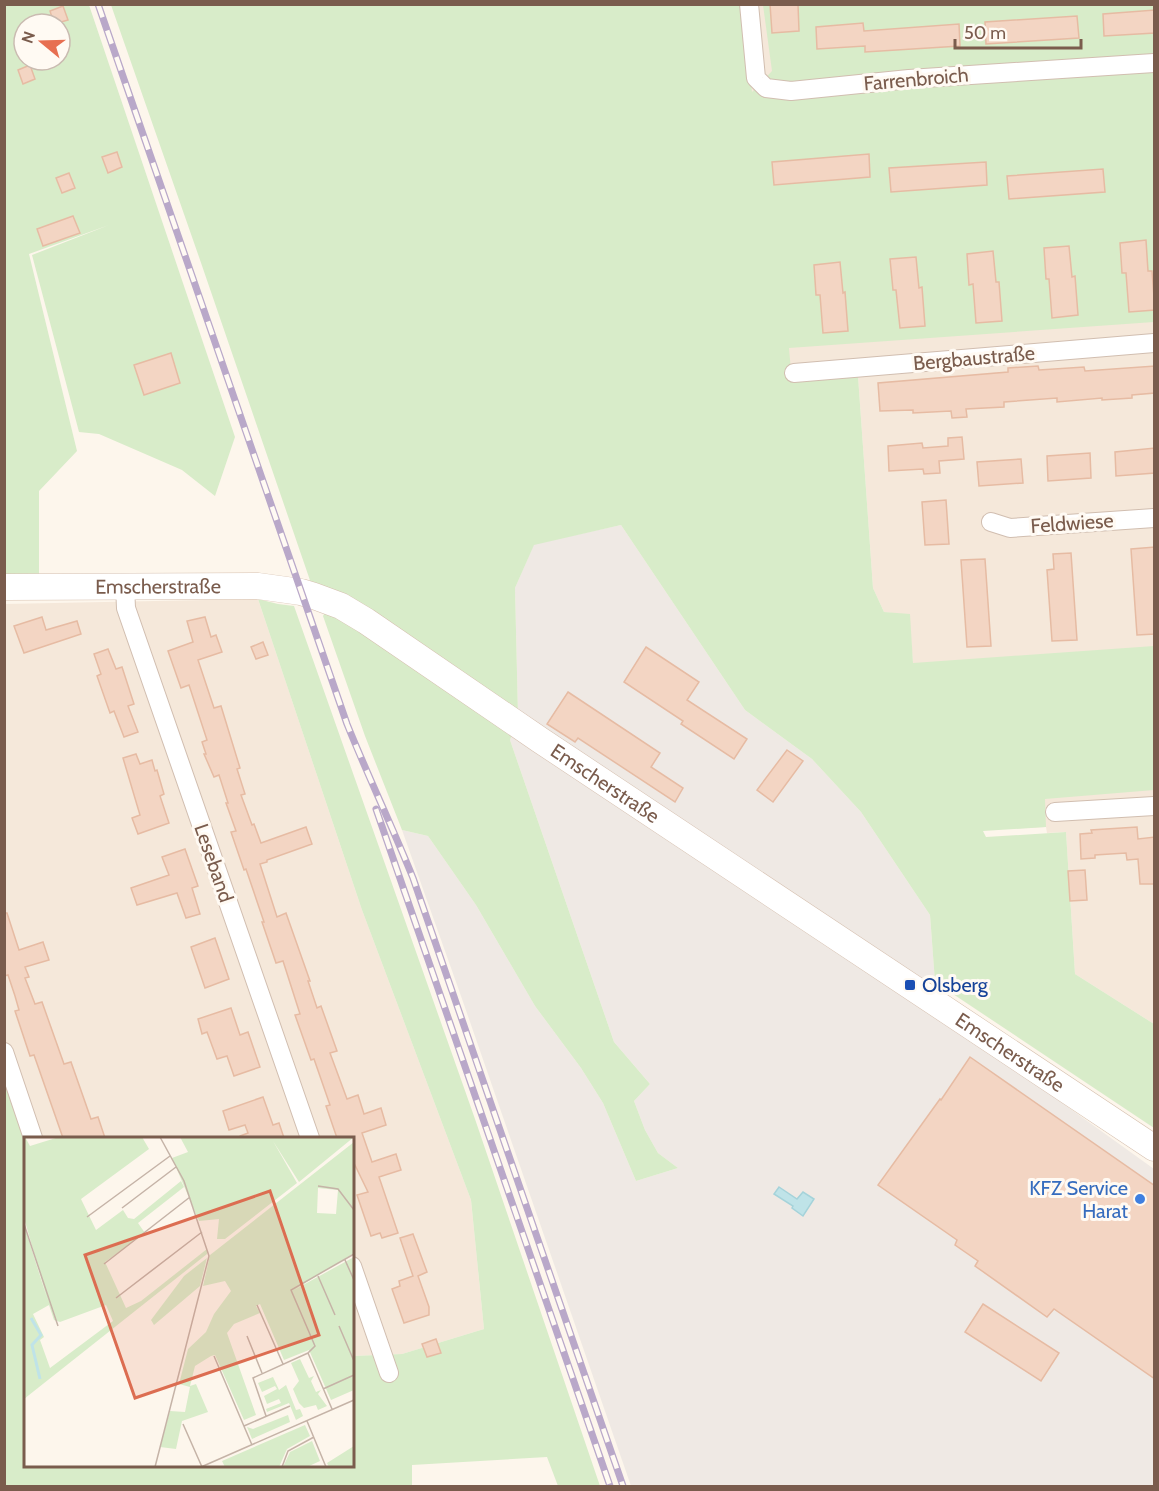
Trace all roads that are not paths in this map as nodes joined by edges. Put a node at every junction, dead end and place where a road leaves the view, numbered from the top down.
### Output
1 (749, 4) edge
2 (1155, 63) edge
3 (1155, 343) edge
4 (794, 373) dead end
5 (1155, 518) edge
6 (991, 522) dead end
7 (125, 586) junction
8 (4, 588) edge
9 (1155, 806) edge
10 (1055, 812) dead end
11 (4, 1052) edge
12 (33, 1137) edge
13 (310, 1137) edge
14 (1155, 1148) edge
15 (354, 1272) edge
16 (388, 1373) dead end

1 - 2 street, Farrenbroich
3 - 4 street, Bergbaustraße
5 - 6 street, Feldwiese
7 - 8 street, Emscherstraße
7 - 13 street, Leseband
7 - 14 street, Emscherstraße
9 - 10 street
11 - 12 street
15 - 16 street

